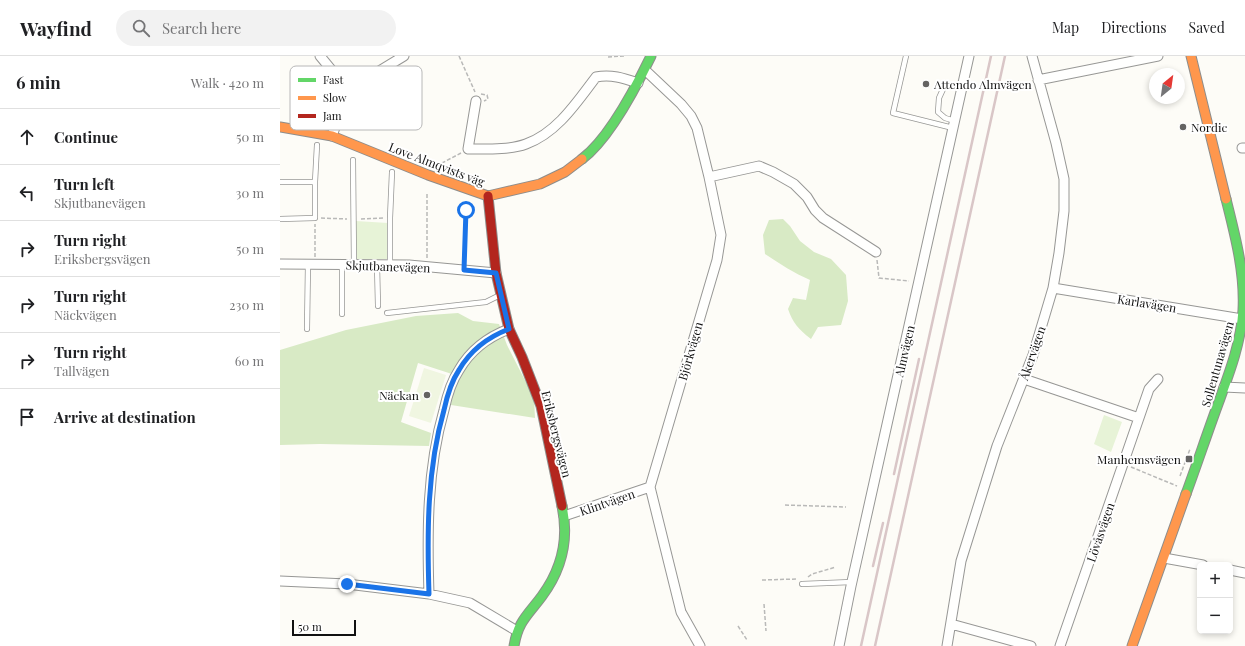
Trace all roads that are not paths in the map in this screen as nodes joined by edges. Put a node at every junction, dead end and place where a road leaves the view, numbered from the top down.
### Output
1 (320, 56) edge
2 (404, 56) edge
3 (651, 56) edge
4 (906, 56) edge
5 (969, 56) edge
6 (1032, 56) edge
7 (1158, 56) edge
8 (1191, 56) edge
9 (328, 66) edge
10 (388, 66) edge
11 (645, 70) junction
12 (1038, 80) junction
13 (638, 83) junction
14 (962, 86) junction
15 (476, 101) road end
16 (954, 124) junction
17 (280, 127) edge
18 (290, 129) edge
19 (297, 130) edge
20 (334, 130) edge
21 (332, 136) junction
22 (317, 145) dead end
23 (353, 160) dead end
24 (392, 172) dead end
25 (709, 177) junction
26 (280, 182) edge
27 (315, 182) junction
28 (488, 196) junction
29 (280, 219) edge
30 (1241, 244) edge
31 (876, 252) road end
32 (280, 264) edge
33 (311, 264) junction
34 (342, 264) junction
35 (354, 265) junction
36 (377, 265) junction
37 (390, 265) junction
38 (496, 273) junction
39 (1053, 288) junction
40 (501, 295) junction
41 (378, 306) dead end
42 (387, 313) dead end
43 (342, 314) dead end
44 (1242, 319) junction
45 (307, 329) dead end
46 (509, 329) junction
47 (1024, 379) junction
48 (1158, 379) dead end
49 (1224, 387) junction
50 (1245, 388) edge
51 (1139, 418) junction
52 (650, 487) junction
53 (564, 516) junction
54 (1164, 558) junction
55 (1197, 564) edge
56 (1233, 571) edge
57 (1245, 573) edge
58 (280, 581) edge
59 (852, 582) junction
60 (802, 584) dead end
61 (429, 594) junction
62 (951, 624) junction
63 (517, 631) junction
64 (514, 646) edge
65 (700, 646) edge
66 (839, 646) edge
67 (947, 646) edge
68 (1031, 646) edge
69 (1060, 646) edge
70 (1132, 646) edge

1 - 9 street
2 - 10 street
3 - 11 street, Love Almqvists väg
4 - 16 lane
5 - 14 street, Almvägen
6 - 12 street, Åkervägen
7 - 12 street
8 - 30 street, Sollentunavägen
11 - 13 street, Love Almqvists väg
11 - 25 street, Björkvägen
12 - 39 street, Åkervägen
13 - 15 street
13 - 28 street, Love Almqvists väg
14 - 16 street, Almvägen
14 - 16 lane
16 - 59 street, Almvägen
17 - 18 street, Love Almqvists väg
19 - 21 street, Love Almqvists väg
20 - 21 street
21 - 28 street, Love Almqvists väg
22 - 27 lane
23 - 35 lane
24 - 37 lane
25 - 31 street
25 - 52 street, Björkvägen
26 - 27 lane
27 - 29 lane
28 - 38 street, Eriksbergsvägen
30 - 44 street, Sollentunavägen
32 - 33 street, Skjutbanevägen
33 - 34 street, Skjutbanevägen
33 - 45 lane
34 - 35 street, Skjutbanevägen
34 - 43 lane
35 - 36 street, Skjutbanevägen
36 - 37 street, Skjutbanevägen
36 - 41 lane
37 - 38 street, Skjutbanevägen
38 - 40 street, Eriksbergsvägen
39 - 44 street, Karlavägen
39 - 47 street, Åkervägen
40 - 42 lane
40 - 46 street, Eriksbergsvägen
44 - 49 street, Sollentunavägen
46 - 53 street, Eriksbergsvägen
46 - 61 street
47 - 51 street
47 - 62 street, Åkervägen
48 - 51 street, Lövåsvägen
49 - 50 street
49 - 54 street, Sollentunavägen
51 - 69 street, Lövåsvägen
52 - 53 street, Klintvägen
52 - 65 street
53 - 63 street, Eriksbergsvägen
54 - 55 street
54 - 70 street, Sollentunavägen
56 - 57 street
58 - 61 street
59 - 60 lane
59 - 66 street, Almvägen
61 - 63 street
62 - 67 street, Åkervägen
62 - 68 street
63 - 64 street, Eriksbergsvägen

